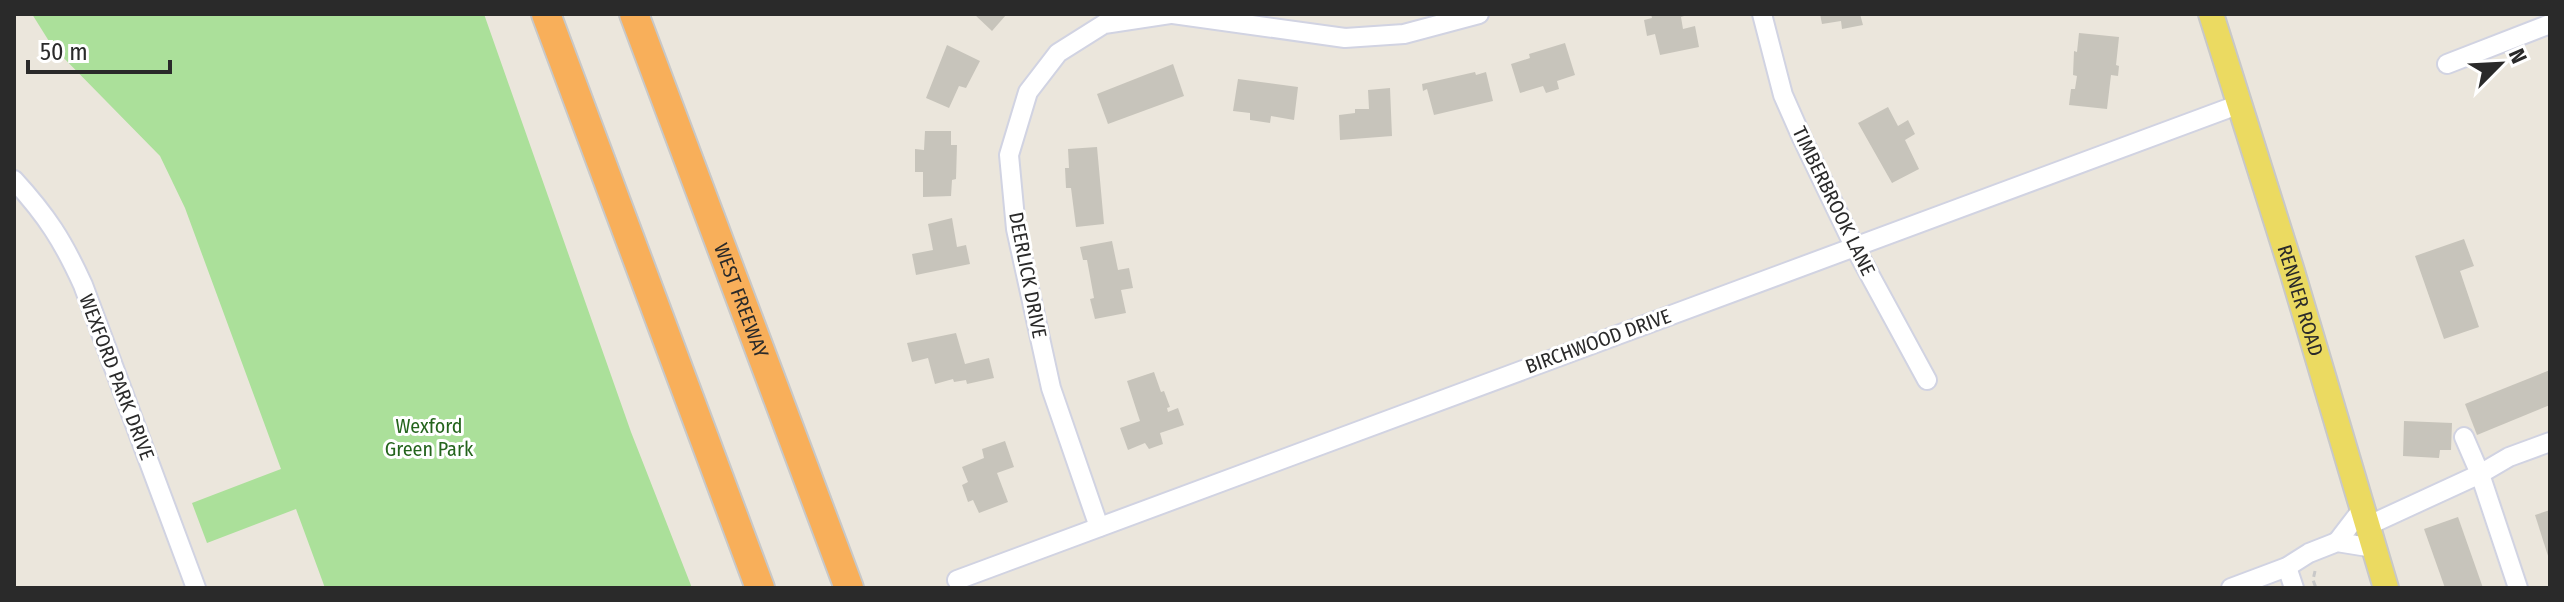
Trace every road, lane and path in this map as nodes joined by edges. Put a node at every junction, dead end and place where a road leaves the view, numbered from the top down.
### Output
1 (546, 14) edge
2 (634, 14) edge
3 (1172, 14) edge
4 (1479, 14) edge
5 (1762, 14) edge
6 (2211, 14) edge
7 (2550, 24) edge
8 (2447, 64) dead end
9 (2240, 104) junction
10 (14, 180) edge
11 (1854, 246) junction
12 (1927, 380) dead end
13 (2464, 437) dead end
14 (2550, 442) edge
15 (2480, 474) junction
16 (1099, 527) junction
17 (2368, 528) junction
18 (2337, 542) junction
19 (2287, 567) junction
20 (957, 580) dead end
21 (196, 588) edge
22 (760, 588) edge
23 (849, 588) edge
24 (2231, 588) edge
25 (2294, 588) edge
26 (2386, 588) edge
27 (2518, 588) edge

1 - 22 highway
2 - 23 highway, WEST FREEWAY
3 - 4 street, DEERLICK DRIVE
3 - 16 street, DEERLICK DRIVE
5 - 11 street, TIMBERBROOK LANE
6 - 9 main road, RENNER ROAD
7 - 8 street
9 - 11 street, BIRCHWOOD DRIVE
9 - 17 main road, RENNER ROAD
10 - 21 street, WEXFORD PARK DRIVE
11 - 12 street, TIMBERBROOK LANE
11 - 16 street, BIRCHWOOD DRIVE
13 - 15 street
14 - 15 street
15 - 17 street
15 - 27 street
16 - 20 street, BIRCHWOOD DRIVE
17 - 18 street
17 - 18 street
17 - 26 main road, RENNER ROAD
18 - 19 street
19 - 24 street
19 - 25 street

